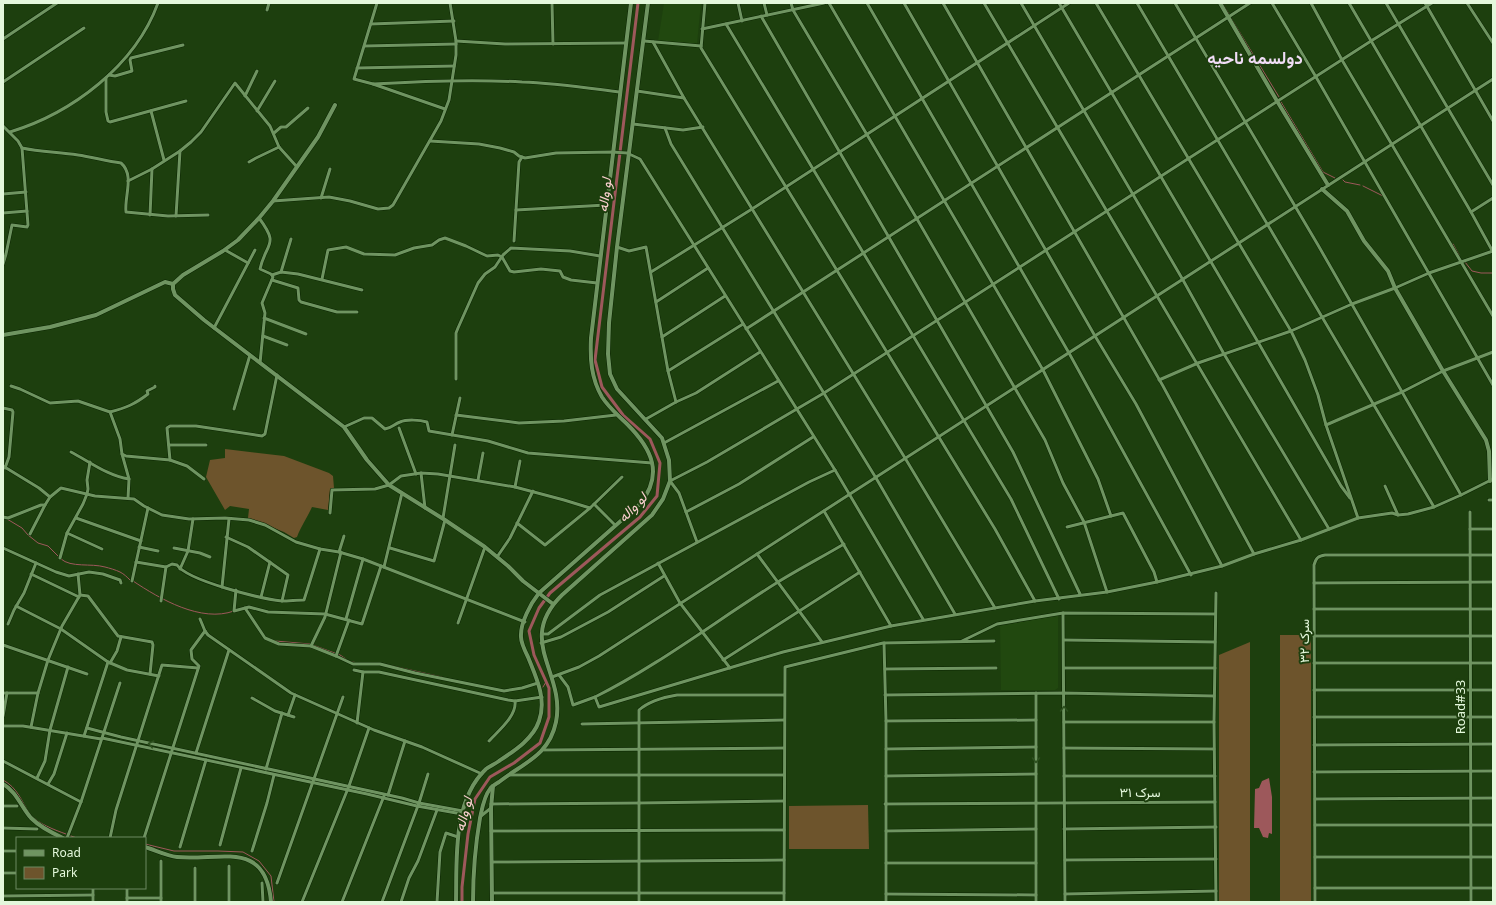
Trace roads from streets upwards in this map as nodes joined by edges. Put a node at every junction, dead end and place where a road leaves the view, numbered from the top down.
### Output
1 (57, 3) edge
2 (158, 3) edge
3 (269, 3) edge
4 (377, 3) edge
5 (450, 3) edge
6 (552, 3) edge
7 (631, 3) edge
8 (648, 3) edge
9 (705, 3) edge
10 (738, 3) edge
11 (764, 3) edge
12 (791, 3) edge
13 (822, 3) edge
14 (829, 3) edge
15 (867, 3) edge
16 (904, 3) edge
17 (943, 3) edge
18 (984, 3) edge
19 (1021, 3) edge
20 (1059, 3) edge
21 (1069, 3) edge
22 (1096, 3) edge
23 (1136, 3) edge
24 (1175, 3) edge
25 (1220, 3) edge
26 (1250, 3) edge
27 (1272, 3) edge
28 (1311, 3) edge
29 (1348, 3) edge
30 (1386, 3) edge
31 (1432, 3) edge
32 (1467, 3) edge
33 (1426, 4) edge
34 (1062, 8) junction
35 (267, 10) dead end
36 (793, 10) junction
37 (767, 15) junction
38 (761, 16) junction
39 (1228, 17) junction
40 (742, 20) junction
41 (454, 21) junction
42 (371, 24) junction
43 (726, 24) junction
44 (1398, 24) junction
45 (1034, 26) junction
46 (84, 28) dead end
47 (702, 29) junction
48 (1196, 38) junction
49 (3, 39) edge
50 (644, 41) junction
51 (1371, 41) junction
52 (653, 42) junction
53 (456, 43) junction
54 (626, 43) junction
55 (1007, 43) junction
56 (1493, 43) edge
57 (553, 44) junction
58 (183, 45) dead end
59 (365, 46) junction
60 (701, 46) junction
61 (1168, 56) junction
62 (1342, 60) junction
63 (977, 62) junction
64 (454, 66) junction
65 (357, 68) junction
66 (257, 71) dead end
67 (109, 75) junction
68 (1139, 75) junction
69 (1316, 77) junction
70 (106, 78) junction
71 (1493, 79) edge
72 (452, 80) junction
73 (949, 80) junction
74 (275, 81) dead end
75 (3, 82) edge
76 (373, 84) junction
77 (637, 91) junction
78 (1475, 91) junction
79 (619, 92) junction
80 (1112, 92) junction
81 (245, 96) junction
82 (684, 98) junction
83 (922, 98) junction
84 (186, 100) dead end
85 (1277, 101) junction
86 (335, 105) dead end
87 (308, 108) dead end
88 (446, 109) junction
89 (1448, 109) junction
90 (151, 110) junction
91 (1084, 110) junction
92 (257, 111) junction
93 (894, 116) junction
94 (1493, 121) edge
95 (1245, 122) junction
96 (633, 124) junction
97 (3, 126) edge
98 (1421, 126) junction
99 (703, 127) junction
100 (1057, 127) junction
101 (666, 128) junction
102 (10, 132) junction
103 (274, 133) junction
104 (867, 135) junction
105 (1217, 140) junction
106 (430, 141) junction
107 (1393, 144) junction
108 (22, 148) junction
109 (279, 148) junction
110 (1025, 148) junction
111 (180, 151) junction
112 (614, 152) junction
113 (840, 152) junction
114 (628, 154) junction
115 (522, 157) junction
116 (1188, 158) junction
117 (164, 160) junction
118 (249, 162) dead end
119 (1366, 162) junction
120 (297, 166) junction
121 (998, 166) junction
122 (152, 169) junction
123 (330, 169) dead end
124 (813, 169) junction
125 (1161, 176) junction
126 (128, 181) junction
127 (971, 184) junction
128 (1328, 185) junction
129 (1493, 185) edge
130 (786, 187) junction
131 (1322, 189) junction
132 (26, 192) junction
133 (3, 194) edge
134 (1133, 195) junction
135 (321, 198) junction
136 (1493, 198) edge
137 (273, 201) junction
138 (944, 201) junction
139 (606, 205) junction
140 (1295, 208) junction
141 (752, 209) junction
142 (516, 210) junction
143 (28, 211) junction
144 (1107, 211) junction
145 (1471, 212) junction
146 (3, 213) edge
147 (150, 215) junction
148 (208, 215) dead end
149 (176, 216) junction
150 (259, 218) junction
151 (917, 219) junction
152 (1267, 225) junction
153 (722, 228) junction
154 (1074, 232) junction
155 (889, 236) junction
156 (291, 239) dead end
157 (514, 241) dead end
158 (1239, 243) junction
159 (695, 246) junction
160 (617, 247) junction
161 (224, 250) junction
162 (255, 250) dead end
163 (1047, 250) junction
164 (1493, 251) edge
165 (864, 253) junction
166 (600, 256) junction
167 (502, 257) junction
168 (1211, 262) junction
169 (1462, 262) junction
170 (248, 263) junction
171 (3, 264) edge
172 (708, 268) junction
173 (1019, 268) junction
174 (837, 270) junction
175 (281, 272) junction
176 (651, 272) junction
177 (1429, 273) junction
178 (272, 275) junction
179 (322, 279) junction
180 (272, 280) junction
181 (1183, 280) junction
182 (597, 283) junction
183 (173, 284) junction
184 (993, 285) junction
185 (1395, 288) junction
186 (362, 290) dead end
187 (803, 292) junction
188 (725, 296) junction
189 (1157, 296) junction
190 (656, 302) junction
191 (966, 303) junction
192 (1352, 304) junction
193 (773, 311) junction
194 (356, 312) dead end
195 (1493, 316) edge
196 (264, 318) junction
197 (1124, 318) junction
198 (1322, 318) junction
199 (938, 321) junction
200 (743, 324) junction
201 (214, 328) junction
202 (746, 329) junction
203 (1291, 331) junction
204 (306, 334) dead end
205 (3, 335) edge
206 (263, 336) junction
207 (914, 336) junction
208 (1095, 336) junction
209 (662, 337) junction
210 (1258, 342) junction
211 (287, 345) dead end
212 (760, 352) junction
213 (1493, 352) edge
214 (888, 353) junction
215 (1069, 353) junction
216 (1224, 354) junction
217 (250, 355) junction
218 (1478, 358) junction
219 (260, 363) junction
220 (1198, 363) junction
221 (1043, 370) junction
222 (668, 371) junction
223 (1443, 371) junction
224 (277, 375) junction
225 (854, 375) junction
226 (456, 379) dead end
227 (1159, 380) junction
228 (778, 381) junction
229 (1493, 385) edge
230 (11, 386) dead end
231 (155, 386) dead end
232 (1015, 388) junction
233 (1402, 392) junction
234 (824, 393) junction
235 (460, 398) dead end
236 (676, 402) junction
237 (1373, 405) junction
238 (986, 406) junction
239 (3, 408) edge
240 (234, 409) dead end
241 (796, 411) junction
242 (110, 412) junction
243 (456, 415) junction
244 (616, 415) junction
245 (646, 419) junction
246 (964, 420) junction
247 (1326, 425) junction
248 (344, 427) junction
249 (399, 428) dead end
250 (452, 435) junction
251 (813, 437) junction
252 (939, 437) junction
253 (664, 443) junction
254 (206, 445) dead end
255 (455, 445) dead end
256 (168, 446) junction
257 (71, 452) dead end
258 (483, 452) dead end
259 (122, 454) junction
260 (905, 458) junction
261 (170, 460) junction
262 (520, 461) dead end
263 (90, 462) junction
264 (652, 463) junction
265 (4, 467) edge
266 (835, 470) junction
267 (416, 474) junction
268 (421, 474) junction
269 (450, 476) junction
270 (622, 477) dead end
271 (876, 478) junction
272 (129, 479) junction
273 (204, 479) dead end
274 (478, 480) junction
275 (670, 480) junction
276 (1491, 480) edge
277 (389, 485) junction
278 (1385, 486) dead end
279 (515, 487) junction
280 (533, 491) junction
281 (402, 493) junction
282 (87, 494) junction
283 (850, 494) junction
284 (1461, 495) junction
285 (50, 497) junction
286 (128, 498) junction
287 (1489, 500) dead end
288 (1493, 500) edge
289 (1352, 501) junction
290 (594, 504) junction
291 (45, 505) junction
292 (1434, 506) junction
293 (148, 508) junction
294 (425, 508) junction
295 (590, 508) junction
296 (824, 511) junction
297 (686, 512) junction
298 (1470, 512) dead end
299 (330, 513) dead end
300 (1398, 515) junction
301 (1111, 516) junction
302 (3, 517) edge
303 (76, 518) junction
304 (1358, 518) junction
305 (193, 519) junction
306 (229, 519) junction
307 (444, 519) junction
308 (1084, 522) junction
309 (517, 523) junction
310 (615, 525) junction
311 (1067, 527) dead end
312 (1329, 529) junction
313 (1470, 529) junction
314 (1493, 529) edge
315 (67, 533) junction
316 (30, 534) dead end
317 (344, 536) dead end
318 (226, 537) junction
319 (1301, 540) junction
320 (141, 541) junction
321 (697, 542) junction
322 (844, 544) junction
323 (139, 547) junction
324 (485, 547) junction
325 (3, 548) edge
326 (174, 548) dead end
327 (390, 548) junction
328 (102, 549) dead end
329 (320, 549) junction
330 (158, 551) dead end
331 (188, 551) junction
332 (340, 552) junction
333 (756, 554) junction
334 (1254, 554) junction
335 (1469, 555) junction
336 (1493, 555) edge
337 (210, 557) dead end
338 (497, 557) junction
339 (60, 558) dead end
340 (363, 559) junction
341 (136, 562) junction
342 (270, 562) junction
343 (36, 563) junction
344 (658, 563) junction
345 (1222, 566) junction
346 (166, 567) junction
347 (383, 567) junction
348 (180, 570) junction
349 (860, 572) junction
350 (31, 574) junction
351 (78, 574) junction
352 (1191, 574) junction
353 (664, 576) junction
354 (132, 581) dead end
355 (778, 582) junction
356 (1158, 582) junction
357 (1469, 582) junction
358 (1493, 582) edge
359 (121, 583) dead end
360 (1314, 583) junction
361 (222, 587) junction
362 (236, 590) junction
363 (1107, 592) junction
364 (1216, 593) dead end
365 (540, 594) junction
366 (1080, 594) junction
367 (79, 596) junction
368 (261, 597) junction
369 (467, 599) junction
370 (1060, 599) junction
371 (161, 601) dead end
372 (282, 601) junction
373 (1035, 601) junction
374 (552, 603) junction
375 (680, 603) junction
376 (16, 606) junction
377 (245, 608) junction
378 (995, 608) junction
379 (1314, 609) junction
380 (1470, 609) junction
381 (1493, 609) edge
382 (800, 611) junction
383 (1064, 613) junction
384 (325, 614) junction
385 (955, 614) junction
386 (1216, 614) junction
387 (200, 619) dead end
388 (923, 619) junction
389 (348, 620) junction
390 (524, 622) junction
391 (458, 623) dead end
392 (8, 624) dead end
393 (891, 626) junction
394 (60, 630) junction
395 (205, 631) junction
396 (703, 632) junction
397 (542, 634) junction
398 (1314, 636) junction
399 (1470, 636) junction
400 (1493, 636) edge
401 (121, 637) junction
402 (1064, 640) junction
403 (822, 642) junction
404 (960, 642) junction
405 (994, 642) dead end
406 (1215, 642) junction
407 (541, 643) junction
408 (884, 643) junction
409 (3, 645) edge
410 (311, 646) junction
411 (229, 650) junction
412 (336, 656) junction
413 (48, 660) junction
414 (723, 660) junction
415 (109, 662) junction
416 (1314, 663) junction
417 (1470, 663) junction
418 (1493, 663) edge
419 (68, 667) junction
420 (198, 668) junction
421 (730, 668) junction
422 (996, 668) dead end
423 (1064, 668) junction
424 (1215, 668) junction
425 (885, 669) junction
426 (354, 670) dead end
427 (363, 672) junction
428 (87, 674) dead end
429 (150, 674) junction
430 (559, 675) junction
431 (159, 676) junction
432 (552, 677) junction
433 (120, 683) dead end
434 (538, 683) junction
435 (1314, 690) junction
436 (1470, 690) junction
437 (1493, 690) edge
438 (5, 693) edge
439 (38, 693) junction
440 (1036, 693) junction
441 (1064, 693) junction
442 (295, 695) junction
443 (784, 695) junction
444 (885, 695) junction
445 (1214, 696) junction
446 (542, 697) junction
447 (595, 697) junction
448 (252, 698) dead end
449 (343, 698) dead end
450 (515, 701) junction
451 (337, 713) junction
452 (282, 714) junction
453 (288, 715) junction
454 (3, 716) edge
455 (294, 717) dead end
456 (1314, 717) junction
457 (1470, 717) junction
458 (1493, 717) edge
459 (784, 720) junction
460 (1036, 720) junction
461 (886, 721) junction
462 (1064, 722) junction
463 (1214, 722) junction
464 (357, 723) junction
465 (639, 723) junction
466 (582, 724) dead end
467 (3, 726) edge
468 (31, 727) junction
469 (87, 728) junction
470 (369, 728) junction
471 (50, 730) junction
472 (67, 733) junction
473 (103, 733) junction
474 (84, 736) junction
475 (101, 738) junction
476 (138, 741) junction
477 (405, 741) junction
478 (489, 741) dead end
479 (1470, 744) junction
480 (1493, 744) edge
481 (137, 745) junction
482 (1314, 745) junction
483 (1036, 747) junction
484 (173, 748) junction
485 (784, 748) junction
486 (1064, 748) junction
487 (639, 749) junction
488 (886, 749) junction
489 (1214, 749) junction
490 (544, 750) junction
491 (171, 753) junction
492 (196, 753) junction
493 (206, 760) junction
494 (3, 761) edge
495 (242, 768) junction
496 (266, 768) junction
497 (1470, 771) junction
498 (1493, 771) edge
499 (1314, 772) junction
500 (428, 774) dead end
501 (482, 774) junction
502 (1036, 774) junction
503 (274, 775) junction
504 (508, 775) junction
505 (639, 775) junction
506 (784, 775) junction
507 (886, 776) junction
508 (1064, 776) junction
509 (1215, 776) junction
510 (37, 778) junction
511 (313, 781) junction
512 (3, 784) edge
513 (48, 784) junction
514 (493, 786) junction
515 (348, 788) junction
516 (385, 796) junction
517 (1314, 798) junction
518 (1470, 798) junction
519 (1493, 798) edge
520 (784, 801) junction
521 (81, 802) junction
522 (1036, 802) junction
523 (1064, 802) junction
524 (1215, 802) junction
525 (639, 803) junction
526 (885, 804) junction
527 (418, 805) junction
528 (493, 805) junction
529 (3, 806) edge
530 (17, 806) dead end
531 (437, 810) junction
532 (463, 812) junction
533 (481, 816) junction
534 (1315, 825) junction
535 (1470, 825) junction
536 (1493, 825) edge
537 (1216, 827) junction
538 (3, 828) edge
539 (37, 829) dead end
540 (1036, 829) junction
541 (1064, 829) junction
542 (639, 830) junction
543 (784, 830) junction
544 (492, 831) junction
545 (886, 831) junction
546 (61, 837) edge
547 (67, 837) edge
548 (110, 837) edge
549 (144, 837) edge
550 (458, 837) junction
551 (220, 845) dead end
552 (146, 847) edge
553 (180, 847) dead end
554 (3, 851) edge
555 (16, 851) edge
556 (252, 851) dead end
557 (1315, 857) junction
558 (1470, 857) junction
559 (1493, 857) edge
560 (784, 860) junction
561 (1065, 860) junction
562 (1216, 860) junction
563 (161, 861) dead end
564 (639, 861) junction
565 (492, 862) junction
566 (886, 863) junction
567 (1036, 863) junction
568 (229, 866) dead end
569 (195, 868) dead end
570 (3, 873) edge
571 (16, 873) edge
572 (262, 883) dead end
573 (277, 883) dead end
574 (1315, 888) junction
575 (1471, 888) junction
576 (1493, 888) edge
577 (93, 889) edge
578 (127, 889) edge
579 (1216, 891) junction
580 (492, 893) junction
581 (639, 893) junction
582 (784, 893) junction
583 (886, 894) junction
584 (1036, 894) junction
585 (1065, 894) junction
586 (93, 895) junction
587 (3, 896) edge
588 (127, 900) edge
589 (161, 900) edge
590 (93, 902) edge
591 (195, 902) edge
592 (229, 902) edge
593 (262, 902) edge
594 (271, 902) edge
595 (302, 902) edge
596 (342, 902) edge
597 (382, 902) edge
598 (401, 902) edge
599 (437, 902) edge
600 (456, 902) edge
601 (473, 902) edge
602 (492, 902) edge
603 (639, 902) edge
604 (784, 902) edge
605 (886, 902) edge
606 (1036, 902) edge
607 (1065, 902) edge
608 (1216, 902) edge
609 (1315, 902) edge
610 (1471, 902) edge

1 - 49 street
2 - 67 street
3 - 35 street
4 - 42 street
5 - 41 street
6 - 57 street
7 - 54 street
8 - 50 street
9 - 47 street
10 - 40 street
11 - 37 street
12 - 36 street
13 - 36 street
14 - 93 street
15 - 83 street
16 - 73 street
17 - 63 street
18 - 55 street
19 - 45 street
20 - 34 street
21 - 34 street
22 - 68 street
23 - 61 street
24 - 48 street
25 - 39 street
26 - 39 street
27 - 69 street
28 - 62 street
29 - 51 street
30 - 44 street
31 - 33 street
32 - 56 street
33 - 44 street
33 - 78 street
34 - 45 street
34 - 80 street
36 - 37 street
36 - 104 street
37 - 38 street
38 - 40 street
38 - 113 street
39 - 48 street
39 - 85 street
40 - 43 street
41 - 42 street
41 - 53 street
42 - 59 street
43 - 47 street
43 - 124 street
44 - 51 street
44 - 89 street
45 - 55 street
45 - 91 street
46 - 75 street
47 - 60 street
48 - 61 street
48 - 95 street
50 - 52 street
50 - 77 street
51 - 62 street
51 - 98 street
52 - 60 street
52 - 82 street
53 - 57 street
53 - 59 street
53 - 64 street
54 - 57 street
54 - 79 street
55 - 63 street
55 - 100 street
58 - 67 street
59 - 65 street
60 - 130 street
61 - 68 street
61 - 105 street
62 - 69 street
62 - 107 street
63 - 73 street
63 - 110 street
64 - 65 street
64 - 72 street
65 - 76 street
66 - 81 street
67 - 70 street
68 - 80 street
68 - 116 street
69 - 85 street
69 - 119 street
70 - 90 street
70 - 102 street
71 - 78 street
72 - 76 street
72 - 79 street
72 - 88 street
73 - 83 street
73 - 121 street
74 - 92 street
76 - 88 street
77 - 82 street
77 - 96 street
78 - 89 street
78 - 94 street
79 - 112 street
80 - 91 street
80 - 125 street
81 - 92 street
81 - 111 street
82 - 99 street
83 - 93 street
83 - 127 street
84 - 90 street
85 - 95 street
85 - 128 street
86 - 120 street
87 - 103 street
88 - 106 street
89 - 98 street
89 - 129 street
90 - 117 street
91 - 100 street
91 - 134 street
92 - 103 street
93 - 104 street
93 - 138 street
95 - 105 street
95 - 140 street
96 - 101 street
96 - 114 street
97 - 102 street
98 - 107 street
98 - 145 street
99 - 101 street
99 - 141 street
100 - 110 street
100 - 144 street
101 - 153 street
102 - 108 street
103 - 109 street
104 - 113 street
104 - 151 street
105 - 116 street
105 - 152 street
106 - 115 street
106 - 135 street
107 - 119 street
107 - 169 street
108 - 126 street
108 - 132 street
109 - 118 street
109 - 120 street
110 - 121 street
110 - 154 street
111 - 117 street
111 - 149 street
112 - 114 street
112 - 115 street
112 - 139 street
113 - 124 street
113 - 155 street
114 - 159 street
114 - 160 street
115 - 142 street
116 - 125 street
116 - 158 street
117 - 122 street
119 - 128 street
119 - 177 street
120 - 137 street
121 - 127 street
121 - 163 street
122 - 126 street
122 - 147 street
123 - 135 street
124 - 130 street
124 - 165 street
125 - 134 street
125 - 168 street
126 - 147 street
127 - 138 street
127 - 173 street
128 - 131 street
130 - 141 street
130 - 174 street
131 - 140 street
131 - 185 street
132 - 133 street
132 - 143 street
134 - 144 street
134 - 181 street
135 - 137 street
136 - 145 street
137 - 150 street
138 - 151 street
138 - 184 street
139 - 142 street
139 - 166 street
140 - 152 street
140 - 192 street
141 - 153 street
141 - 187 street
142 - 157 street
143 - 146 street
143 - 171 street
144 - 154 street
144 - 189 street
145 - 164 street
147 - 149 street
148 - 149 street
150 - 161 street
150 - 178 street
151 - 155 street
151 - 191 street
152 - 158 street
152 - 198 street
153 - 159 street
153 - 193 street
154 - 163 street
154 - 197 street
155 - 165 street
155 - 199 street
156 - 175 street
158 - 168 street
158 - 203 street
159 - 172 street
159 - 176 street
160 - 176 street
160 - 245 street
161 - 170 street
161 - 183 street
162 - 170 street
163 - 173 street
163 - 208 street
164 - 169 street
165 - 174 street
165 - 207 street
166 - 167 street
166 - 182 street
167 - 179 street
167 - 182 street
167 - 226 street
168 - 181 street
168 - 210 street
169 - 177 street
169 - 195 street
170 - 201 street
172 - 188 street
172 - 190 street
173 - 184 street
173 - 215 street
174 - 187 street
174 - 214 street
175 - 178 street
175 - 179 street
176 - 190 street
177 - 185 street
177 - 218 street
178 - 180 street
179 - 186 street
180 - 194 street
180 - 196 street
181 - 189 street
181 - 216 street
182 - 244 street
183 - 201 street
183 - 205 street
184 - 191 street
184 - 221 street
185 - 192 street
185 - 223 street
187 - 193 street
187 - 225 street
188 - 200 street
188 - 209 street
189 - 197 street
189 - 220 street
190 - 209 street
191 - 199 street
191 - 232 street
192 - 198 street
192 - 233 street
193 - 202 street
193 - 234 street
196 - 204 street
196 - 206 street
197 - 208 street
197 - 227 street
198 - 203 street
198 - 237 street
199 - 207 street
199 - 238 street
200 - 202 street
200 - 222 street
201 - 217 street
202 - 212 street
203 - 210 street
203 - 247 street
206 - 211 street
206 - 219 street
207 - 214 street
207 - 246 street
208 - 215 street
208 - 345 street
209 - 222 street
210 - 216 street
210 - 289 street
212 - 228 street
212 - 236 street
213 - 218 street
214 - 225 street
214 - 252 street
215 - 221 street
215 - 352 street
216 - 220 street
216 - 312 street
217 - 219 street
217 - 240 street
218 - 223 street
218 - 229 street
219 - 224 street
220 - 227 street
220 - 319 street
221 - 232 street
221 - 301 street
222 - 236 street
223 - 233 street
223 - 276 street
224 - 248 street
224 - 256 street
225 - 234 street
225 - 260 street
227 - 334 street
228 - 241 street
228 - 253 street
230 - 242 street
231 - 242 street
232 - 238 street
232 - 308 street
233 - 237 street
233 - 284 street
234 - 241 street
234 - 271 street
235 - 243 street
236 - 245 street
237 - 247 street
237 - 292 street
238 - 246 street
238 - 366 street
239 - 265 street
241 - 251 street
241 - 275 street
242 - 259 street
243 - 244 street
243 - 250 street
244 - 264 street
245 - 253 street
246 - 252 street
246 - 370 street
247 - 289 street
248 - 250 street
248 - 277 street
249 - 267 street
250 - 264 street
251 - 266 street
251 - 297 street
252 - 260 street
252 - 373 street
253 - 275 street
254 - 256 street
255 - 269 street
256 - 261 street
257 - 263 street
258 - 274 street
259 - 261 street
259 - 272 street
260 - 271 street
260 - 378 street
261 - 273 street
262 - 279 street
263 - 272 street
263 - 282 street
264 - 310 street
265 - 285 street
266 - 283 street
266 - 321 street
267 - 268 street
267 - 277 street
268 - 269 street
268 - 294 street
269 - 274 street
269 - 307 street
270 - 290 street
271 - 283 street
271 - 385 street
272 - 286 street
274 - 279 street
275 - 297 street
275 - 374 street
276 - 284 street
277 - 281 street
277 - 299 street
278 - 300 street
279 - 280 street
280 - 295 street
280 - 309 street
281 - 294 street
281 - 327 street
282 - 285 street
282 - 286 street
282 - 303 street
283 - 296 street
283 - 388 street
284 - 292 street
285 - 291 street
286 - 293 street
287 - 288 street
289 - 304 street
290 - 295 street
290 - 310 street
291 - 302 street
291 - 316 street
292 - 300 street
293 - 305 street
293 - 320 street
294 - 307 street
295 - 309 street
296 - 322 street
296 - 333 street
297 - 321 street
298 - 313 street, Road#33
300 - 304 street
301 - 308 street
301 - 356 street
303 - 315 street
303 - 320 street
304 - 312 street
305 - 306 street
305 - 331 street
306 - 318 street
306 - 329 street
307 - 324 street
307 - 327 street
308 - 311 street
308 - 363 street
309 - 338 street
310 - 365 street
312 - 319 street
313 - 314 street
313 - 335 street, Road#33
315 - 328 street
315 - 339 street
317 - 332 street
318 - 342 street
318 - 361 street
319 - 334 street
320 - 323 street
321 - 344 street
322 - 349 street
322 - 355 street
323 - 330 street
323 - 341 street
324 - 338 street
324 - 369 street
325 - 343 street
326 - 331 street
327 - 347 street
329 - 332 street
329 - 372 street
331 - 337 street
331 - 348 street
332 - 340 street
332 - 384 street
333 - 355 street
333 - 375 street
334 - 345 street
335 - 336 street, سرک ۳۲
335 - 357 street, Road#33
335 - 360 street, سرک ۳۲
338 - 365 street
340 - 347 street
340 - 389 street
341 - 346 street
341 - 354 street
342 - 368 street
342 - 372 street
343 - 350 street
343 - 351 street
344 - 353 street
344 - 397 street
345 - 352 street
346 - 348 street
346 - 371 street
347 - 369 street
347 - 389 street
348 - 361 street
349 - 382 street
349 - 393 street
350 - 367 street
350 - 376 street
351 - 359 street
351 - 367 street
352 - 356 street
353 - 375 street
353 - 407 street
355 - 382 street
355 - 396 street
356 - 363 street
357 - 358 street
357 - 360 street
357 - 380 street, Road#33
360 - 379 street, سرک ۳۲
361 - 362 street
362 - 368 street
362 - 377 street
363 - 366 street
364 - 386 street
365 - 374 street
365 - 390 street
366 - 370 street
367 - 394 street
367 - 401 street
368 - 372 street
369 - 390 street
369 - 391 street
370 - 373 street
373 - 378 street
374 - 397 street
375 - 396 street
375 - 430 street
376 - 392 street
376 - 394 street
377 - 384 street
377 - 410 street
378 - 385 street
379 - 380 street
379 - 398 street, سرک ۳۲
380 - 381 street
380 - 399 street, Road#33
382 - 403 street
382 - 414 street
383 - 386 street
383 - 402 street
383 - 404 street
384 - 389 street
384 - 410 street
385 - 388 street
386 - 406 street
387 - 395 street
388 - 393 street
389 - 412 street
390 - 434 street
393 - 403 street
394 - 413 street
394 - 415 street
395 - 411 street
395 - 420 street
396 - 414 street
396 - 447 street
397 - 407 street
398 - 399 street
398 - 416 street, سرک ۳۲
399 - 400 street
399 - 417 street, Road#33
401 - 415 street
401 - 429 street
402 - 406 street
402 - 423 street
403 - 421 street
404 - 405 street
404 - 408 street
406 - 424 street
407 - 432 street
408 - 425 street
408 - 443 street
409 - 413 street
410 - 412 street
411 - 442 street
411 - 492 street
412 - 434 street
413 - 419 street
413 - 439 street
414 - 421 street
415 - 429 street
415 - 469 street
416 - 417 street
416 - 435 street, سرک ۳۲
417 - 418 street
417 - 436 street, Road#33
419 - 428 street
419 - 471 street
420 - 431 street
420 - 484 street
421 - 447 street
422 - 425 street
423 - 424 street
423 - 441 street
424 - 445 street
425 - 444 street
426 - 427 street
427 - 450 street
427 - 464 street
429 - 431 street
430 - 432 street
430 - 447 street
431 - 476 street
432 - 490 street
433 - 473 street
434 - 446 street
435 - 436 street
435 - 456 street, سرک ۳۲
436 - 437 street
436 - 457 street, Road#33
438 - 439 street
438 - 454 street
439 - 468 street
440 - 441 street
440 - 444 street
440 - 460 street
441 - 445 street
462 -> 441 street
442 - 451 street
442 - 453 street
443 - 459 street
443 - 465 street
444 - 461 street
445 - 463 street
446 - 450 street
446 - 501 street
448 - 452 street
449 - 451 street
450 - 478 street
451 - 464 street
451 - 511 street
452 - 453 street
452 - 496 street
453 - 455 street
456 - 457 street
456 - 482 street, سرک ۳۲
457 - 458 street
457 - 479 street, Road#33
459 - 465 street
459 - 485 street
460 - 461 street
460 - 483 street
461 - 488 street
462 - 463 street
462 - 486 street
463 - 489 street
464 - 470 street
465 - 466 street
465 - 487 street
467 - 468 street
468 - 471 street
469 - 473 street
469 - 474 street
470 - 477 street
470 - 515 street
471 - 472 street
471 - 510 street
472 - 474 street
472 - 513 street
473 - 475 street
473 - 476 street
474 - 475 street
475 - 481 street
475 - 521 street
476 - 481 street
484 -> 476 street
477 - 501 street
477 - 516 street
479 - 480 street
479 - 482 street
479 - 497 street, Road#33
481 - 491 street
481 - 548 street
482 - 499 street, سرک ۳۲
483 - 488 street
483 -> 502 street
484 - 491 street
484 - 492 street
485 - 487 street
485 - 506 street
486 - 489 street
486 - 508 street
487 - 490 street
487 - 505 street
488 - 507 street
489 - 509 street
490 - 504 street
491 - 493 street
491 - 549 street
492 - 496 street
493 - 495 street
493 - 553 street
494 - 510 street
495 - 503 street
495 - 551 street
496 - 511 street
497 - 498 street
497 - 499 street
497 - 518 street, Road#33
499 - 517 street, سرک ۳۲
500 - 527 street
501 - 532 street
502 - 507 street
502 - 522 street
503 - 511 street
503 - 556 street
504 - 505 street
504 - 514 street
505 - 506 street
505 - 525 street
506 - 520 street
507 - 526 street
508 - 509 street
508 - 523 street
509 - 524 street
510 - 513 street
511 - 515 street
511 - 573 street
512 - 546 street
513 - 521 street
514 - 528 street
514 - 533 street
515 - 516 street
515 - 595 street
516 - 527 street
516 - 596 street
517 - 518 street
517 - 534 street, سرک ۳۲
518 - 519 street
518 - 535 street, Road#33
520 - 525 street
520 - 543 street
521 - 547 street
522 - 523 street, سرک ۳۱
522 - 526 street, سرک ۳۱
522 - 540 street
523 - 524 street, سرک ۳۱
523 - 541 street
524 - 537 street
525 - 528 street
525 - 542 street
526 - 545 street
527 - 531 street
527 - 532 street
527 - 597 street
528 - 533 street
528 - 544 street
529 - 530 street
531 - 532 street
531 - 598 street
532 - 550 street
533 - 601 street
534 - 535 street
534 - 557 street, سرک ۳۲
535 - 536 street
535 - 558 street, Road#33
537 - 541 street
537 - 562 street
538 - 539 street
540 - 545 street
540 - 567 street
541 - 561 street
542 - 543 street
542 - 544 street
542 - 564 street
543 - 560 street
544 - 565 street
545 - 566 street
550 - 599 street
550 - 600 street
552 - 594 street
554 - 555 street
557 - 558 street
557 - 574 street, سرک ۳۲
558 - 559 street
558 - 575 street, Road#33
560 - 564 street
560 - 582 street
561 - 562 street
561 - 585 street
562 - 579 street
563 - 589 street
564 - 565 street
564 - 581 street
565 - 580 street
566 - 567 street
566 - 583 street
567 - 584 street
568 - 592 street
569 - 591 street
570 - 571 street
572 - 593 street
574 - 575 street
574 - 609 street, سرک ۳۲
575 - 576 street
575 - 610 street, Road#33
577 - 586 street
578 - 588 street
579 - 585 street
579 - 608 street
580 - 581 street
580 - 602 street
581 - 582 street
581 - 603 street
582 - 604 street
583 - 584 street
583 - 605 street
584 - 606 street
585 - 607 street
586 - 587 street
586 - 590 street
588 - 589 street

